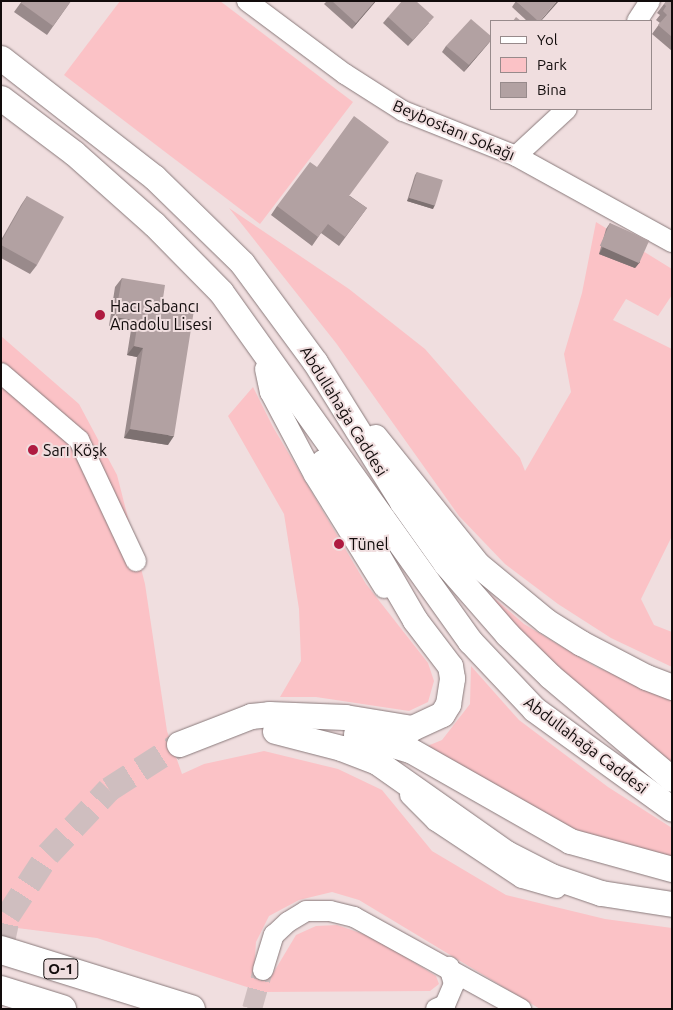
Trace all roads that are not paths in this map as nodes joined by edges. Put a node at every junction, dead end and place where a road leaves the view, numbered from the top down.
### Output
1 (650, 1) edge
2 (256, 4) edge
3 (638, 20) edge
4 (1, 58) edge
5 (1, 98) edge
6 (566, 110) edge
7 (516, 156) junction
8 (672, 242) edge
9 (264, 359) junction
10 (1, 372) edge
11 (338, 399) junction
12 (136, 562) dead end
13 (672, 687) edge
14 (275, 731) junction
15 (204, 733) junction
16 (179, 744) tunnel mouth
17 (672, 779) edge
18 (672, 809) edge
19 (672, 869) edge
20 (672, 904) edge
21 (1, 950) edge
22 (449, 967) junction
23 (263, 970) tunnel mouth
24 (1, 990) edge
25 (62, 1009) edge
26 (191, 1009) edge
27 (436, 1009) edge
28 (521, 1009) edge

1 - 3 street
2 - 7 street, Beybostanı Sokağı
4 - 11 main road, Abdullahağa Caddesi
5 - 9 main road, Abdullahağa Caddesi
6 - 7 street
7 - 8 street, Beybostanı Sokağı
9 - 15 main road
9 - 18 main road, Abdullahağa Caddesi
10 - 12 street
11 - 13 main road
11 - 17 main road, Abdullahağa Caddesi
14 - 15 main road
14 - 19 main road
14 - 20 main road
15 - 16 main road
21 - 26 highway, O-1
22 - 23 street
22 - 27 street
22 - 28 street
24 - 25 highway, O-1

